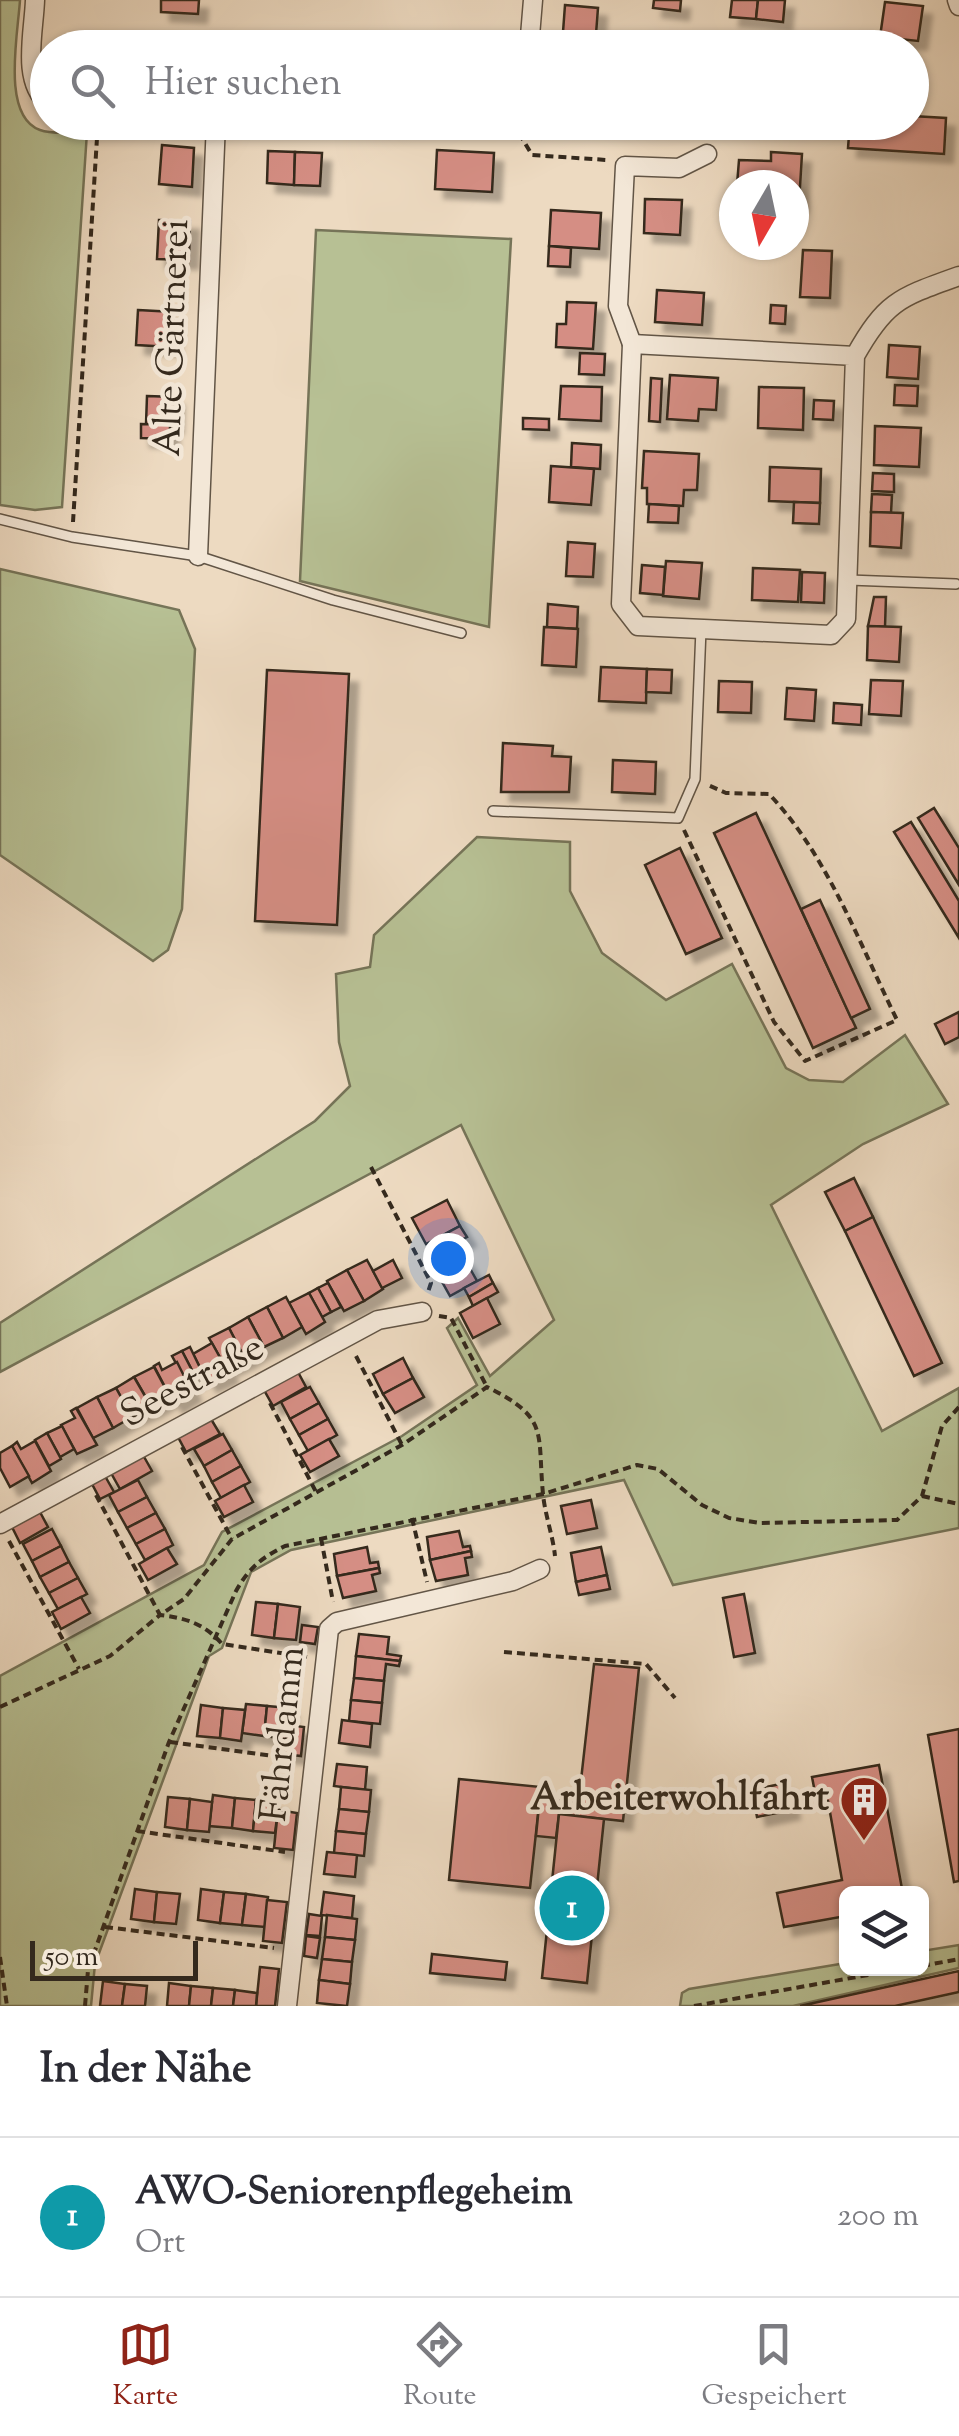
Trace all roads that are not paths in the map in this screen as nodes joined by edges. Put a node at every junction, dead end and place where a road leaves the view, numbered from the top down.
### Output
1 (36, 0) edge
2 (533, 0) edge
3 (34, 30) edge
4 (530, 30) edge
5 (215, 140) edge
6 (707, 154) dead end
7 (959, 276) edge
8 (632, 344) junction
9 (855, 356) junction
10 (0, 519) edge
11 (198, 556) junction
12 (847, 580) junction
13 (956, 584) dead end
14 (700, 628) junction
15 (462, 634) dead end
16 (493, 812) dead end
17 (422, 1312) road end
18 (0, 1524) edge
19 (540, 1568) road end
20 (287, 2006) edge

1 - 3 street
2 - 4 street
5 - 11 street, Alte Gärtnerei
6 - 8 street
7 - 9 street
8 - 9 street
8 - 14 street
9 - 12 street
10 - 11 lane
11 - 15 lane
12 - 13 lane
12 - 14 street
14 - 16 lane
17 - 18 street, Seestraße
19 - 20 street, Fährdamm

